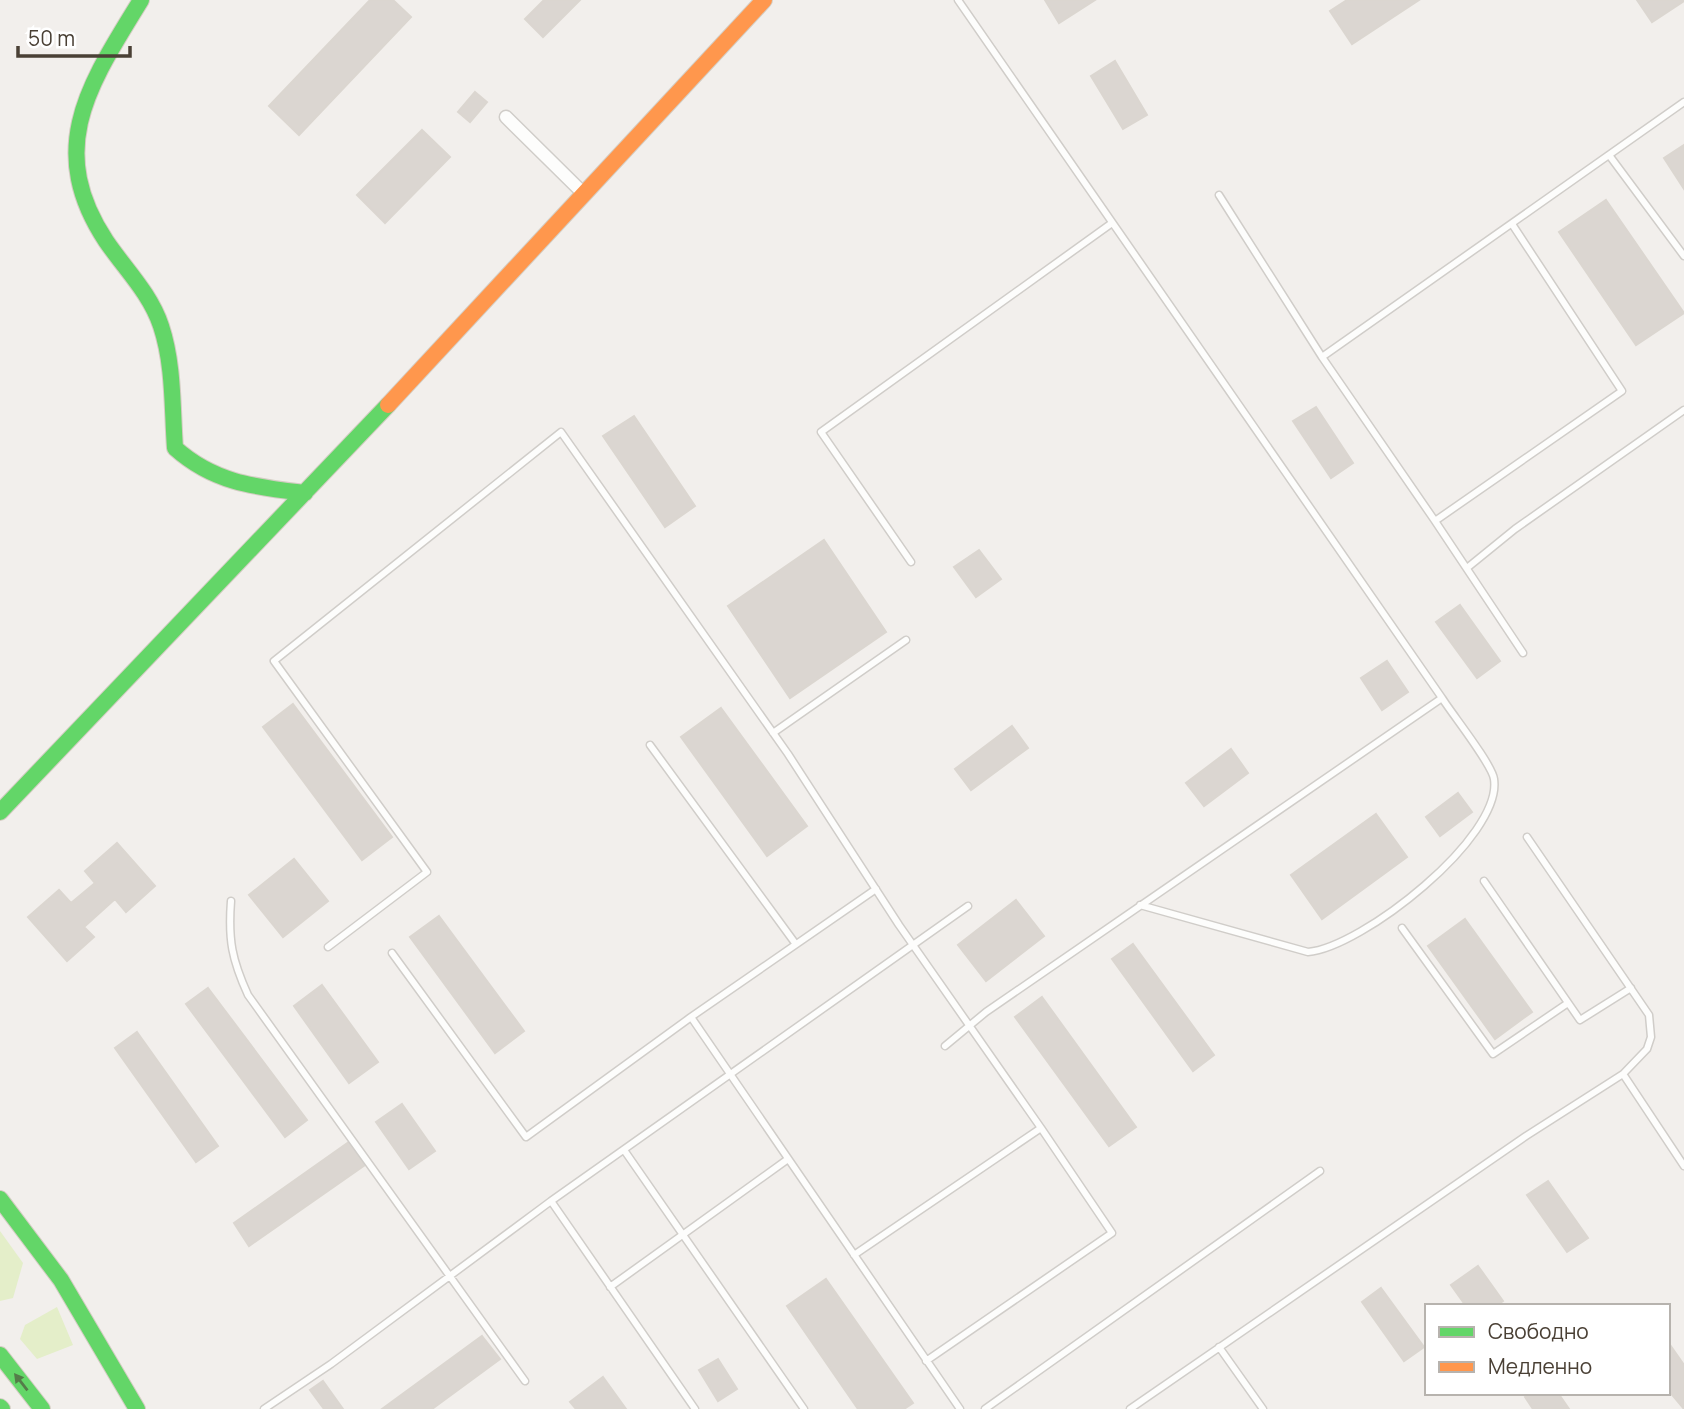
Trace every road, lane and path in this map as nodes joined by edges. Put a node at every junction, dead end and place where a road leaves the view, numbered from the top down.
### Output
1 (141, 0) edge
2 (764, 0) edge
3 (958, 0) edge
4 (1684, 102) edge
5 (506, 117) dead end
6 (1609, 155) junction
7 (584, 194) junction
8 (1219, 195) dead end
9 (1112, 223) junction
10 (1512, 224) junction
11 (1684, 256) edge
12 (1322, 356) junction
13 (1684, 410) edge
14 (305, 493) junction
15 (1435, 521) junction
16 (911, 562) dead end
17 (1467, 568) junction
18 (906, 640) dead end
19 (1523, 653) dead end
20 (1442, 698) junction
21 (774, 733) junction
22 (650, 745) dead end
23 (0, 812) edge
24 (1527, 836) dead end
25 (1484, 881) dead end
26 (876, 889) junction
27 (230, 901) dead end
28 (1140, 905) junction
29 (968, 906) dead end
30 (1402, 928) dead end
31 (795, 943) junction
32 (914, 946) junction
33 (328, 947) dead end
34 (392, 953) dead end
35 (1631, 988) junction
36 (1568, 1003) junction
37 (691, 1017) junction
38 (970, 1027) junction
39 (945, 1046) dead end
40 (1623, 1074) junction
41 (731, 1075) junction
42 (1041, 1128) junction
43 (624, 1150) junction
44 (788, 1159) junction
45 (1684, 1166) edge
46 (1320, 1171) dead end
47 (0, 1199) edge
48 (551, 1201) junction
49 (682, 1234) junction
50 (854, 1255) junction
51 (448, 1276) junction
52 (610, 1287) junction
53 (1219, 1347) junction
54 (0, 1355) edge
55 (926, 1361) junction
56 (524, 1381) dead end
57 (42, 1409) edge
58 (138, 1409) edge
59 (264, 1409) edge
60 (695, 1409) edge
61 (804, 1409) edge
62 (960, 1409) edge
63 (985, 1409) edge
64 (1130, 1409) edge
65 (1263, 1409) edge

1 - 14 main road
2 - 7 main road
3 - 9 lane
4 - 6 lane
5 - 7 street
6 - 10 lane
6 - 11 lane
7 - 14 main road
8 - 12 lane
9 - 16 lane
9 - 20 lane
10 - 12 lane
10 - 15 lane
12 - 15 lane
13 - 17 lane
14 - 23 main road
15 - 17 lane
17 - 19 lane
18 - 21 lane
20 - 28 lane
20 - 28 lane
21 - 26 lane
21 - 33 lane
22 - 31 lane
24 - 35 lane
25 - 36 lane
26 - 31 lane
26 - 32 lane
27 - 51 lane
28 - 38 lane
29 - 32 lane
30 - 36 lane
31 - 37 lane
32 - 38 lane
32 - 41 lane
34 - 37 lane
35 - 36 lane
35 - 40 lane
37 - 41 lane
38 - 39 lane
38 - 42 lane
40 - 45 lane
40 - 53 lane
41 - 43 lane
41 - 44 lane
42 - 50 lane
42 - 55 lane
43 - 48 lane
43 - 49 lane
44 - 49 lane
44 - 50 lane
46 - 63 lane
47 - 58 main road
48 - 51 lane
48 - 52 lane
49 - 52 lane
49 - 61 lane
50 - 55 lane
51 - 56 lane
51 - 59 lane
52 - 60 lane
53 - 64 lane
53 - 65 lane
57 -> 54 main road
55 - 62 lane

